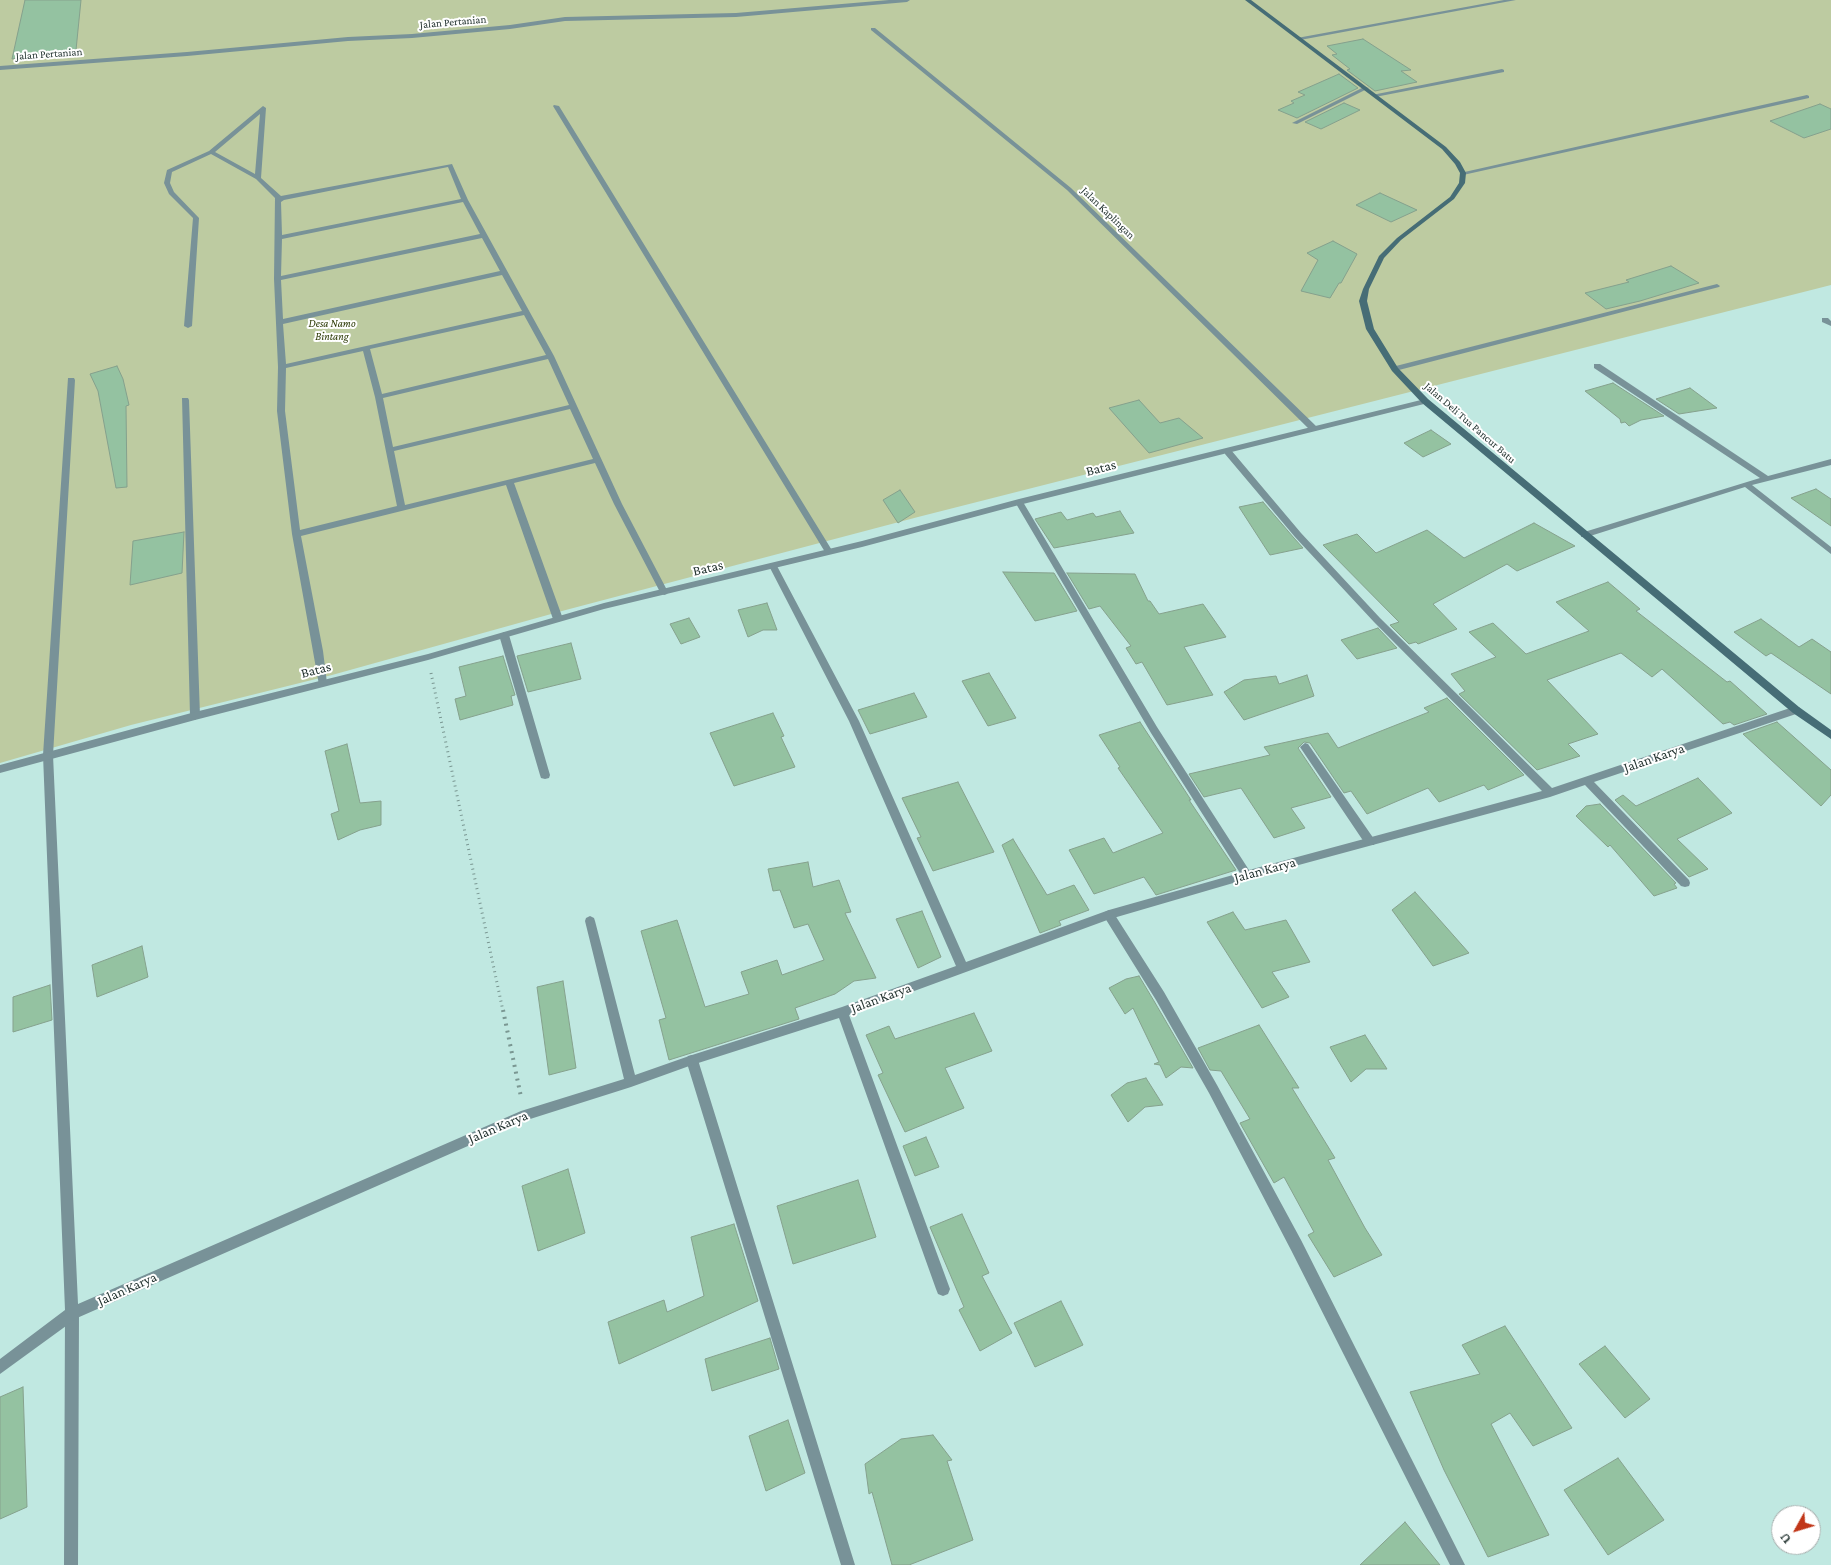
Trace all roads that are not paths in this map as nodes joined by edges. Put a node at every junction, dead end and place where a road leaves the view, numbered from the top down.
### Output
1 (907, 0) edge
2 (1248, 0) edge
3 (1513, 0) edge
4 (873, 29) dead end
5 (1300, 38) junction
6 (0, 68) edge
7 (1502, 71) dead end
8 (1366, 88) junction
9 (1375, 95) junction
10 (1807, 98) dead end
11 (556, 106) dead end
12 (1295, 123) dead end
13 (211, 152) junction
14 (1463, 173) junction
15 (258, 178) junction
16 (281, 200) junction
17 (465, 200) junction
18 (485, 235) junction
19 (279, 238) junction
20 (506, 272) junction
21 (278, 279) junction
22 (1717, 286) dead end
23 (527, 312) junction
24 (280, 322) junction
25 (188, 326) dead end
26 (366, 347) junction
27 (550, 356) junction
28 (1597, 366) dead end
29 (282, 367) junction
30 (1395, 369) junction
31 (70, 380) dead end
32 (379, 397) junction
33 (185, 400) dead end
34 (1425, 401) junction
35 (573, 406) junction
36 (1313, 428) junction
37 (390, 450) junction
38 (1228, 452) junction
39 (598, 460) junction
40 (1831, 462) edge
41 (1766, 478) junction
42 (509, 482) junction
43 (1746, 484) junction
44 (1018, 502) junction
45 (402, 509) junction
46 (296, 534) junction
47 (1584, 534) junction
48 (1831, 551) edge
49 (830, 552) junction
50 (773, 566) junction
51 (664, 592) junction
52 (558, 619) junction
53 (504, 635) junction
54 (322, 683) junction
55 (1796, 710) junction
56 (196, 716) junction
57 (1831, 735) edge
58 (1305, 747) dead end
59 (48, 755) junction
60 (0, 769) edge
61 (545, 775) dead end
62 (1587, 781) junction
63 (1550, 794) junction
64 (1370, 842) junction
65 (1247, 875) junction
66 (1685, 883) dead end
67 (1109, 915) junction
68 (590, 921) dead end
69 (963, 968) junction
70 (842, 1012) junction
71 (692, 1060) junction
72 (631, 1082) junction
73 (943, 1289) dead end
74 (72, 1314) junction
75 (0, 1367) edge
76 (71, 1565) edge
77 (848, 1565) edge
78 (1458, 1565) edge

1 - 6 street, Jalan Pertanian
2 - 5 main road
3 - 5 street
4 - 36 street, Jalan Kaplingan
5 - 8 main road
7 - 9 street
8 - 9 main road
8 - 12 street
9 - 14 main road
10 - 14 street
11 - 49 street
13 - 15 street
13 - 15 street
13 - 25 street
14 - 30 main road, Jalan Deli Tua Pancur Batu
15 - 16 street
16 - 17 street
16 - 19 street
17 - 18 street
17 - 19 street
18 - 20 street
18 - 21 street
19 - 21 street
20 - 23 street
20 - 24 street
21 - 24 street
22 - 30 street
23 - 26 street
23 - 27 street
24 - 29 street
26 - 29 street
26 - 32 street
27 - 32 street
27 - 35 street
28 - 41 street
29 - 46 street
30 - 34 main road, Jalan Deli Tua Pancur Batu
31 - 59 street
32 - 37 street
33 - 56 street
34 - 36 street, Batas
34 - 47 main road, Jalan Deli Tua Pancur Batu
35 - 37 street
35 - 39 street
36 - 38 street, Batas
37 - 45 street
38 - 44 street, Batas
38 - 63 street
39 - 42 street
39 - 51 street
40 - 41 street
41 - 43 street
42 - 45 street
42 - 52 street
43 - 47 street
43 - 48 street
44 - 49 street, Batas
44 - 65 street
45 - 46 street
46 - 54 street
47 - 55 main road, Jalan Deli Tua Pancur Batu
49 - 50 street, Batas
50 - 51 street, Batas
50 - 69 street
51 - 52 street, Batas
52 - 53 street, Batas
53 - 54 street, Batas
53 - 61 street
54 - 56 street, Batas
55 - 57 main road, Jalan Deli Tua Pancur Batu
55 - 62 street, Jalan Karya
56 - 59 street, Batas
58 - 64 street
59 - 60 street, Batas
59 - 74 street
62 - 63 street, Jalan Karya
62 - 66 street
63 - 64 street, Jalan Karya
64 - 65 street, Jalan Karya
65 - 67 street, Jalan Karya
67 - 69 street, Jalan Karya
67 - 78 street
68 - 72 street
69 - 70 street, Jalan Karya
70 - 71 street, Jalan Karya
70 - 73 street
71 - 72 street, Jalan Karya
71 - 77 street
72 - 74 street, Jalan Karya
74 - 75 street, Jalan Karya
74 - 76 street

